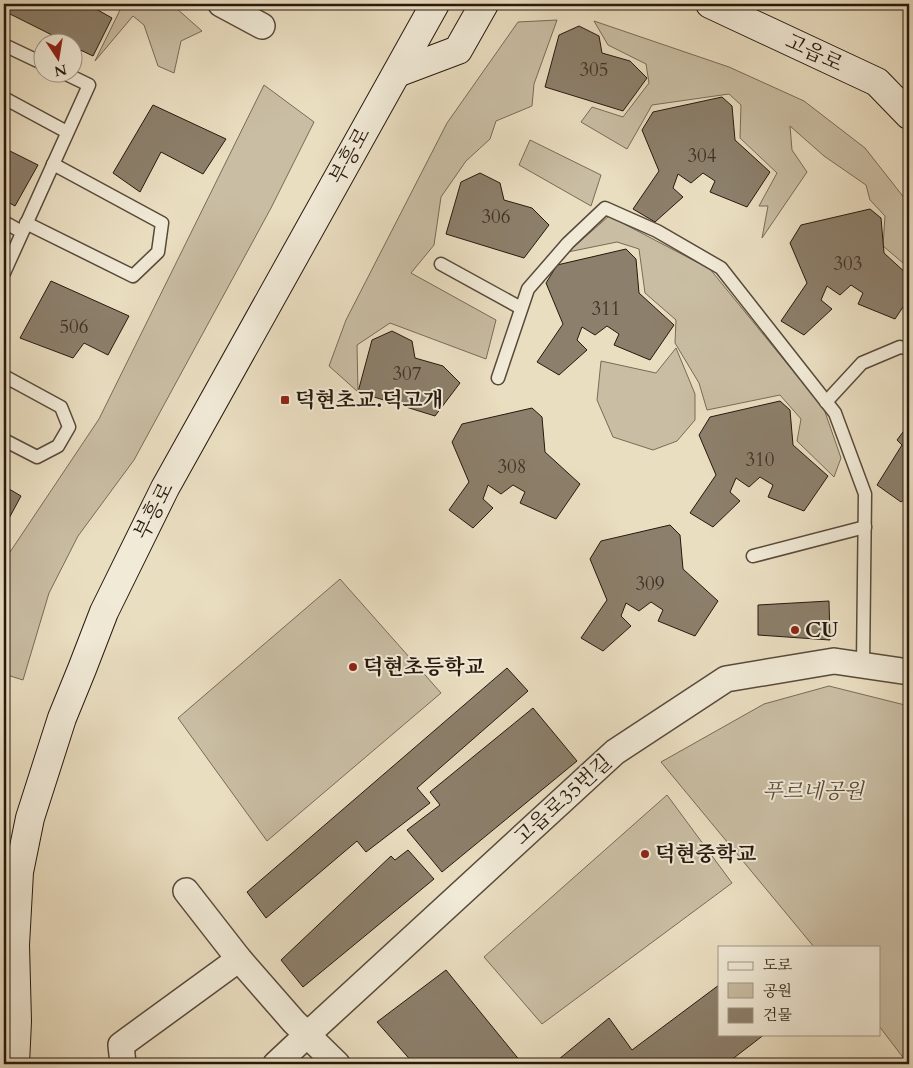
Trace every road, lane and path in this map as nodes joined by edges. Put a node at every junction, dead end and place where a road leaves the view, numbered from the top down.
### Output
1 (221, 4) edge
2 (418, 4) edge
3 (436, 4) edge
4 (484, 4) edge
5 (710, 4) edge
6 (262, 26) dead end
7 (415, 40) junction
8 (4, 45) edge
9 (32, 58) edge
10 (396, 73) junction
11 (82, 82) edge
12 (4, 98) edge
13 (909, 115) edge
14 (67, 132) junction
15 (53, 164) junction
16 (4, 222) edge
17 (24, 227) junction
18 (441, 264) dead end
19 (4, 273) edge
20 (521, 308) junction
21 (909, 349) edge
22 (4, 376) edge
23 (498, 378) dead end
24 (826, 402) junction
25 (4, 440) edge
26 (865, 527) junction
27 (753, 556) dead end
28 (863, 665) junction
29 (909, 672) edge
30 (186, 891) dead end
31 (239, 959) junction
32 (10, 1031) edge
33 (308, 1034) junction
34 (15, 1064) edge
35 (123, 1064) edge
36 (276, 1064) edge
37 (337, 1064) edge

1 - 6 street
2 - 7 main road
3 - 7 main road, 부흥로
4 - 10 main road
5 - 13 main road, 고읍로
7 - 10 main road, 부흥로
8 - 9 lane
10 - 32 main road, 부흥로
11 - 14 lane
12 - 14 lane
14 - 15 lane
15 - 17 lane
15 - 17 lane
16 - 17 lane
17 - 19 lane
18 - 20 lane
20 - 23 lane
20 - 24 lane
21 - 24 lane
22 - 25 lane
24 - 26 lane
26 - 27 lane
26 - 28 lane
28 - 29 street, 고읍로35번길
28 - 33 street, 고읍로35번길
30 - 31 street
31 - 33 street
31 - 35 street
32 - 34 main road, 부흥로
33 - 36 street, 고읍로35번길
33 - 37 street

